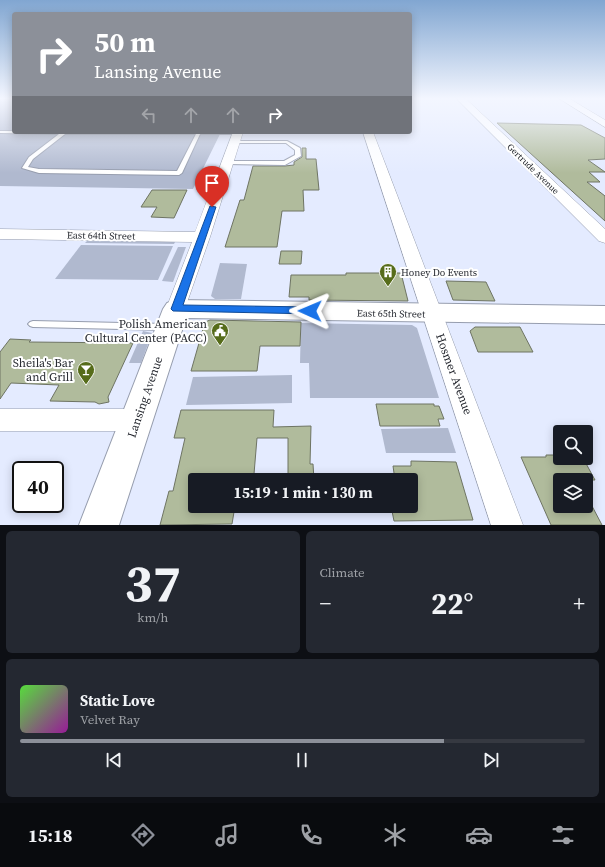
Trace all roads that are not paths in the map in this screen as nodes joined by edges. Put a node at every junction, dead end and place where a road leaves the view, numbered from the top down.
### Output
1 (486, 124) edge
2 (0, 132) edge
3 (12, 132) edge
4 (61, 134) edge
5 (198, 134) edge
6 (212, 134) edge
7 (369, 134) edge
8 (237, 136) edge
9 (228, 163) junction
10 (0, 234) edge
11 (202, 237) junction
12 (605, 238) edge
13 (432, 314) junction
14 (605, 316) edge
15 (173, 318) junction
16 (33, 324) dead end
17 (0, 420) edge
18 (138, 420) junction
19 (99, 525) edge
20 (507, 525) edge

1 - 12 street, Gertrude Avenue
2 - 3 lane
4 - 5 lane
6 - 8 lane
7 - 13 street, Hosmer Avenue
8 - 9 street, Lansing Avenue
8 - 9 lane
9 - 11 street, Lansing Avenue
10 - 11 street, East 64th Street
11 - 15 street, Lansing Avenue
13 - 14 street, East 65th Street
13 - 15 street, East 65th Street
13 - 20 street, Hosmer Avenue
15 - 16 lane
15 - 18 street, Lansing Avenue
17 - 18 street
18 - 19 street, Lansing Avenue

